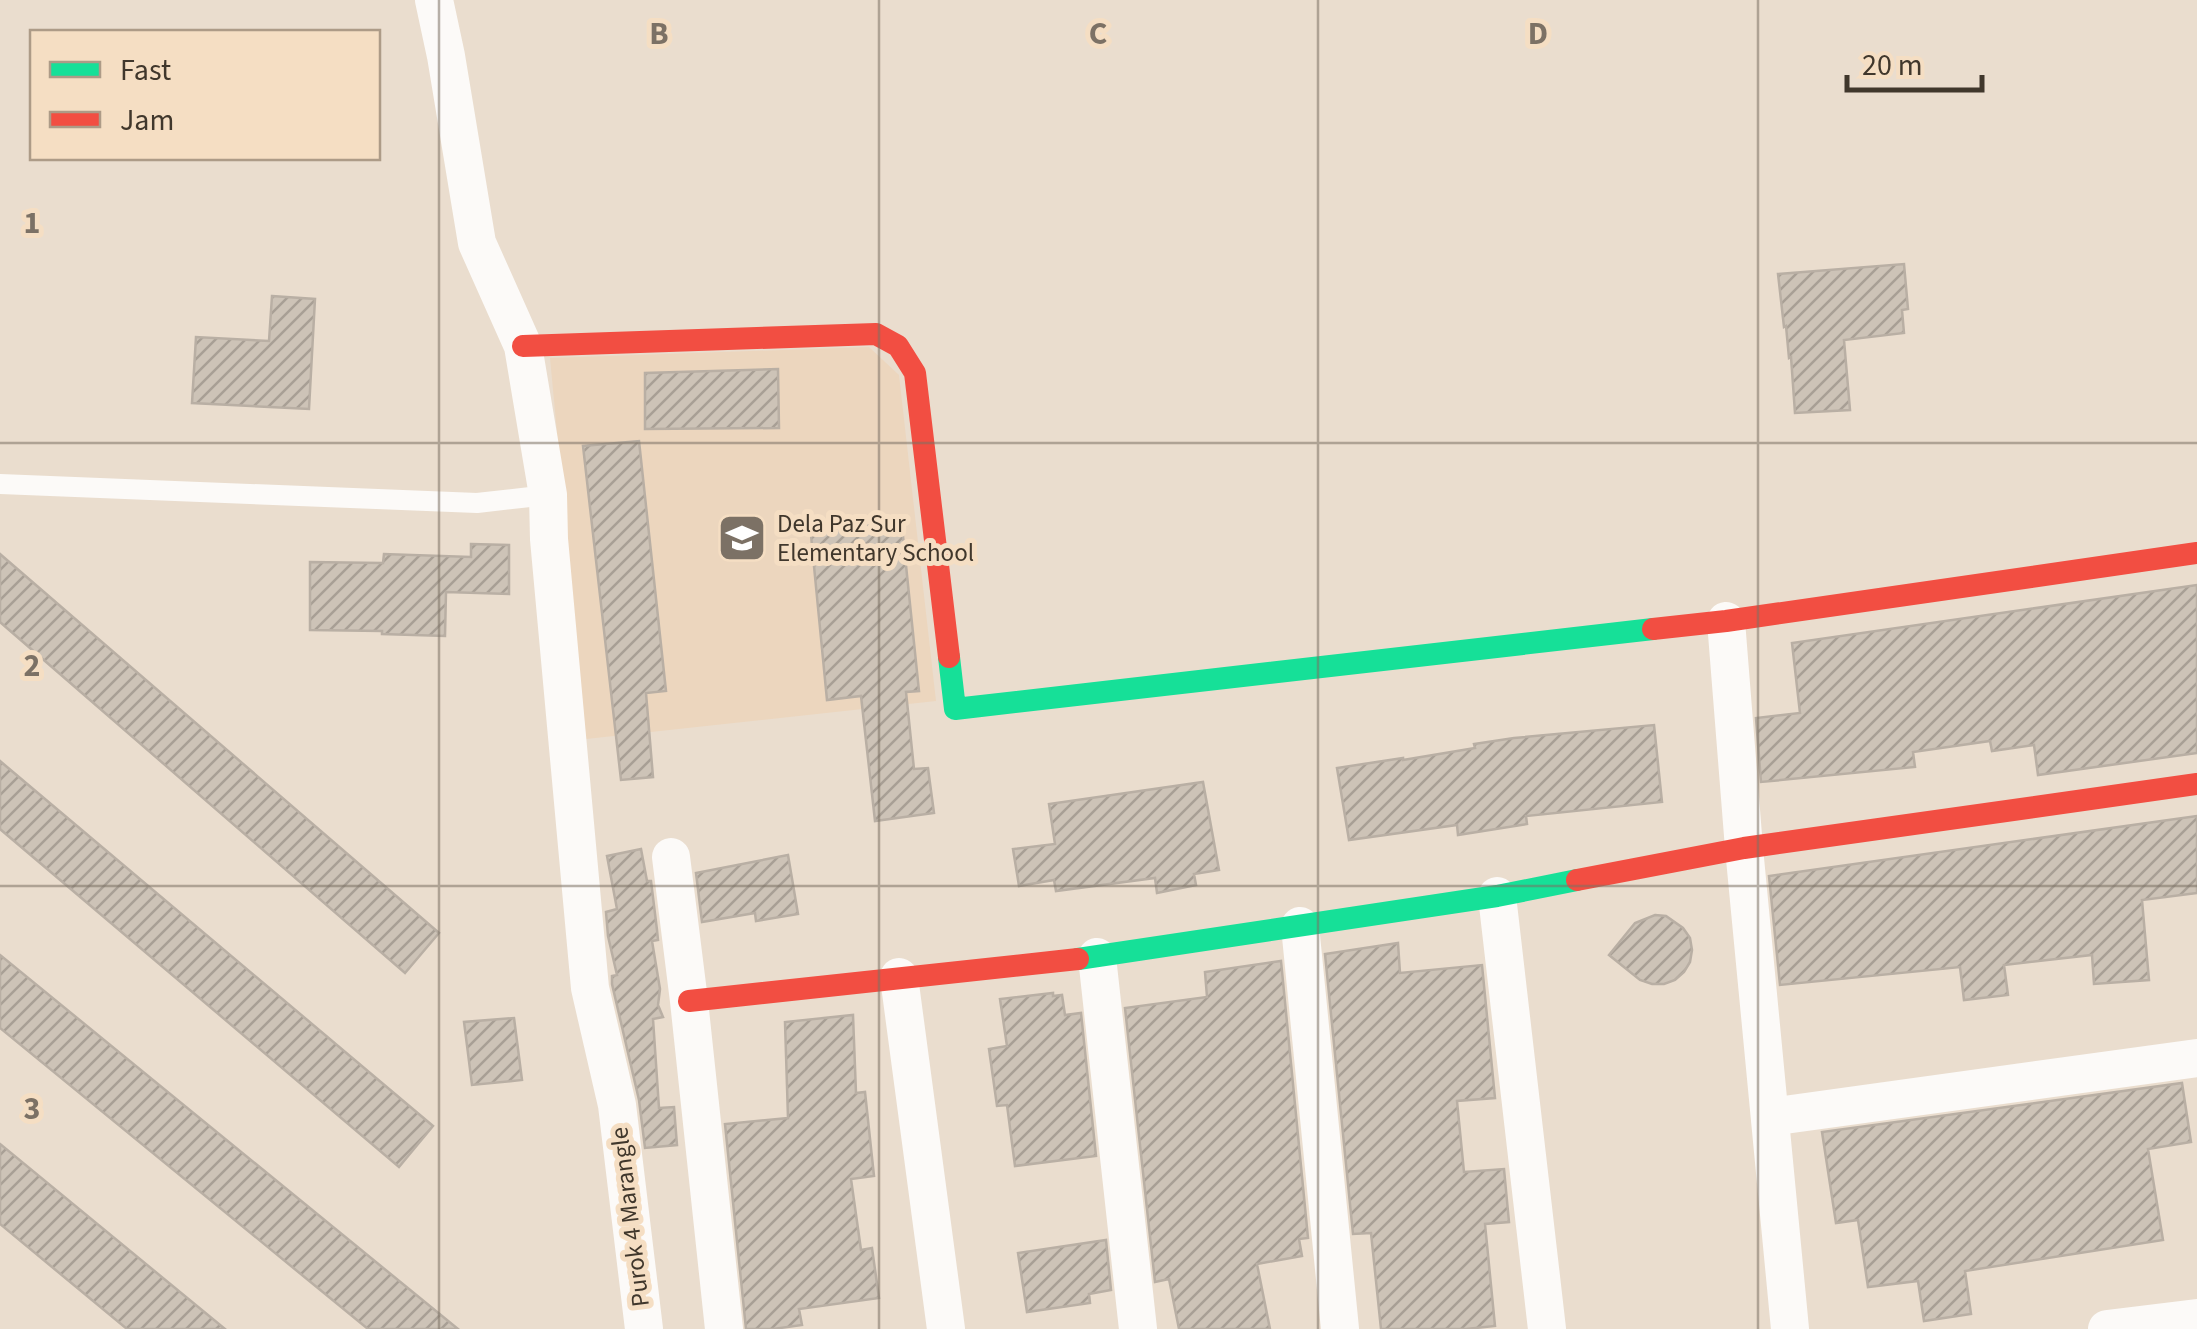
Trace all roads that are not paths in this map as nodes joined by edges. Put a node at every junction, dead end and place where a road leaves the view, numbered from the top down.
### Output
1 (434, 0) edge
2 (523, 346) junction
3 (0, 484) edge
4 (548, 494) junction
5 (2197, 553) edge
6 (1726, 621) junction
7 (2197, 784) edge
8 (1744, 848) junction
9 (672, 857) dead end
10 (1497, 896) junction
11 (1300, 926) junction
12 (1097, 957) junction
13 (899, 977) junction
14 (689, 1001) junction
15 (2197, 1058) edge
16 (1770, 1117) junction
17 (2197, 1318) edge
18 (644, 1329) edge
19 (724, 1329) edge
20 (946, 1329) edge
21 (1138, 1329) edge
22 (1340, 1329) edge
23 (1546, 1329) edge
24 (1790, 1329) edge
25 (2106, 1329) edge

1 - 2 street, Purok 4 Marangle
2 - 4 street, Purok 4 Marangle
2 - 6 street
3 - 4 lane
4 - 18 street, Purok 4 Marangle
5 - 6 street
6 - 8 street
7 - 8 street
8 - 10 street
8 - 16 street
9 - 14 street
10 - 11 street
10 - 23 street
11 - 12 street
11 - 22 street
12 - 13 street
12 - 21 street
13 - 14 street
13 - 20 street
14 - 19 street
15 - 16 street
16 - 24 street
17 - 25 street

